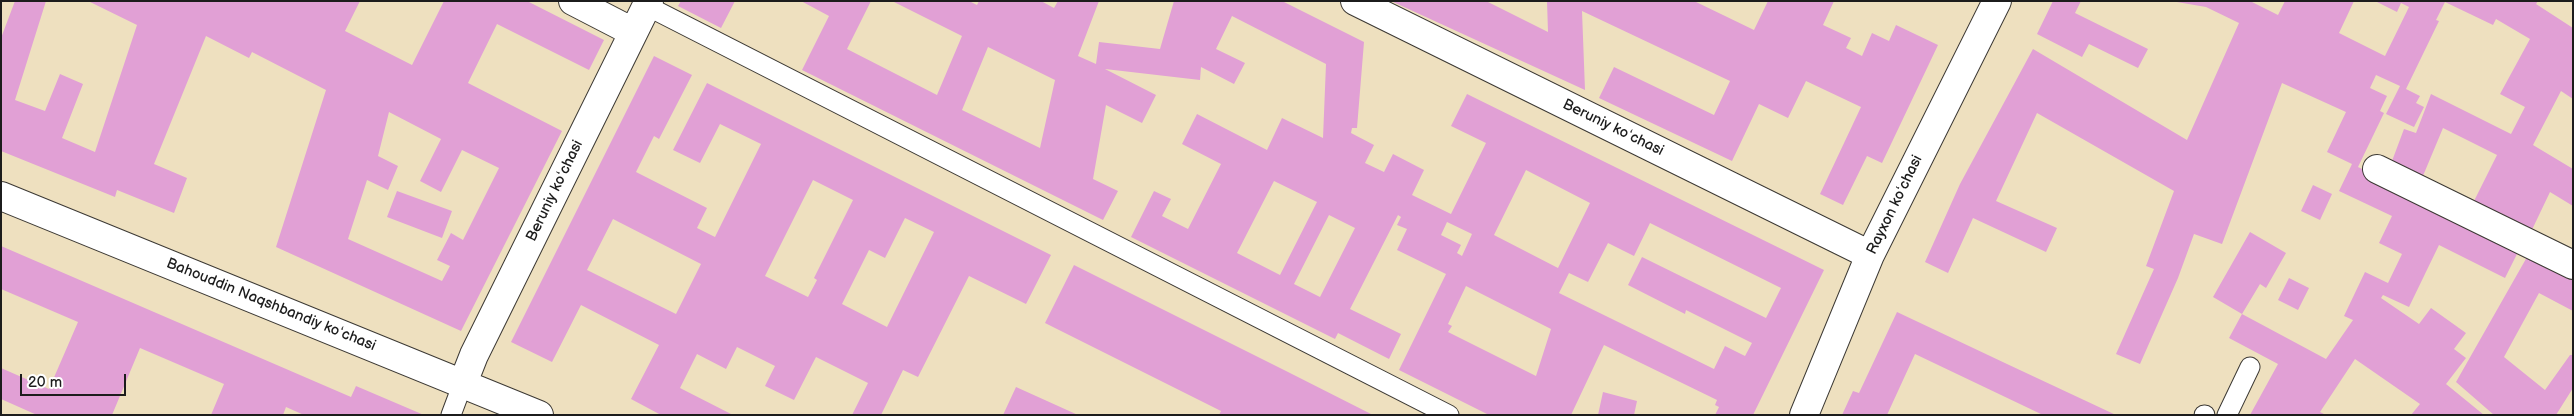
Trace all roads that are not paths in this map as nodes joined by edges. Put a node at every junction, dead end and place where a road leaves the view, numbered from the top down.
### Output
1 (572, 1) edge
2 (1355, 1) edge
3 (1997, 1) edge
4 (648, 4) edge
5 (633, 32) junction
6 (2377, 169) dead end
7 (1, 196) edge
8 (1870, 255) junction
9 (2573, 265) edge
10 (2250, 367) dead end
11 (463, 383) junction
12 (451, 415) edge
13 (539, 415) edge
14 (1449, 415) edge
15 (1804, 415) edge
16 (2227, 415) edge

1 - 5 street
2 - 8 street, Beruniy koʻchasi
3 - 8 street, Rayxon koʻchasi
4 - 5 street, Beruniy koʻchasi
4 - 14 lane
5 - 11 street, Beruniy koʻchasi
6 - 9 street
7 - 11 street, Bahouddin Naqshbandiy koʻchasi
8 - 15 street, Rayxon koʻchasi
10 - 16 lane
11 - 12 lane
11 - 13 street, Bahouddin Naqshbandiy koʻchasi

